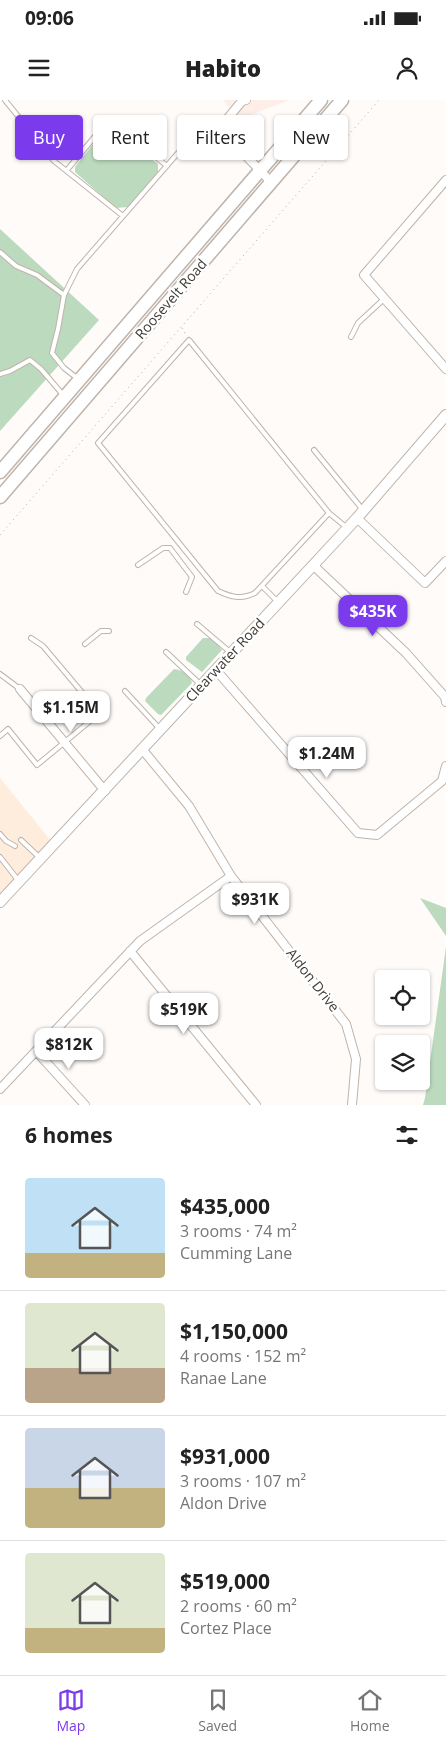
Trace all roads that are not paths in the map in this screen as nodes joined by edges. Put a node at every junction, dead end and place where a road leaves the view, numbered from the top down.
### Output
1 (6, 100) edge
2 (243, 100) edge
3 (321, 100) edge
4 (342, 100) edge
5 (230, 115) edge
6 (177, 154) edge
7 (249, 160) edge
8 (167, 166) junction
9 (67, 170) junction
10 (259, 171) junction
11 (446, 180) edge
12 (271, 182) junction
13 (122, 216) junction
14 (0, 252) edge
15 (64, 295) junction
16 (385, 298) junction
17 (351, 338) dead end
18 (446, 369) edge
19 (10, 371) junction
20 (0, 374) edge
21 (0, 378) edge
22 (79, 380) junction
23 (65, 397) junction
24 (446, 415) edge
25 (314, 450) dead end
26 (0, 472) edge
27 (0, 497) edge
28 (329, 513) junction
29 (360, 515) junction
30 (347, 529) junction
31 (446, 561) edge
32 (138, 565) dead end
33 (314, 566) junction
34 (262, 586) junction
35 (186, 592) dead end
36 (279, 603) junction
37 (197, 624) dead end
38 (109, 631) dead end
39 (32, 638) dead end
40 (86, 644) dead end
41 (166, 652) dead end
42 (232, 653) junction
43 (216, 670) junction
44 (0, 674) edge
45 (202, 686) junction
46 (20, 689) joint
47 (125, 691) dead end
48 (446, 702) edge
49 (161, 729) junction
50 (0, 736) edge
51 (64, 742) junction
52 (142, 749) junction
53 (446, 766) edge
54 (105, 791) junction
55 (0, 834) edge
56 (21, 840) dead end
57 (15, 846) dead end
58 (0, 857) edge
59 (41, 859) junction
60 (231, 876) junction
61 (20, 882) junction
62 (0, 902) edge
63 (130, 951) junction
64 (36, 1051) junction
65 (0, 1089) edge
66 (85, 1105) edge
67 (256, 1105) edge
68 (352, 1105) edge

1 - 9 lane
2 - 5 street
3 - 10 main road, Roosevelt Road
4 - 12 main road, Roosevelt Road
6 - 8 lane
7 - 10 street
8 - 9 lane
8 - 13 lane
9 - 13 lane
10 - 12 street
10 - 22 main road, Roosevelt Road
11 - 16 street
12 - 27 main road, Roosevelt Road
13 - 15 lane
14 - 15 lane
15 - 22 lane
16 - 17 lane
16 - 18 street
19 - 20 lane
19 - 21 lane
19 - 23 lane
22 - 23 main road, Roosevelt Road
23 - 26 main road, Roosevelt Road
24 - 29 street, Clearwater Road
25 - 29 lane
28 - 30 lane
28 - 34 lane
28 - 34 lane
29 - 30 street, Clearwater Road
29 - 31 street
30 - 33 street, Clearwater Road
32 - 35 lane
33 - 36 street, Clearwater Road
33 - 48 street
34 - 36 lane
36 - 42 street, Clearwater Road
37 - 42 lane
38 - 40 lane
39 - 51 lane
41 - 45 lane
42 - 43 street, Clearwater Road
43 - 45 street, Clearwater Road
43 - 53 street
44 - 46 lane
45 - 49 street, Clearwater Road
46 - 51 street
47 - 49 lane
49 - 52 street, Clearwater Road
50 - 51 lane
51 - 54 street
52 - 54 street, Clearwater Road
52 - 60 street, Aldon Drive
54 - 59 street, Clearwater Road
55 - 57 lane
56 - 59 lane
58 - 61 lane
59 - 61 street, Clearwater Road
60 - 63 street
60 - 68 street, Aldon Drive
61 - 62 street, Clearwater Road
63 - 64 street
63 - 67 street
64 - 65 street
64 - 66 street

